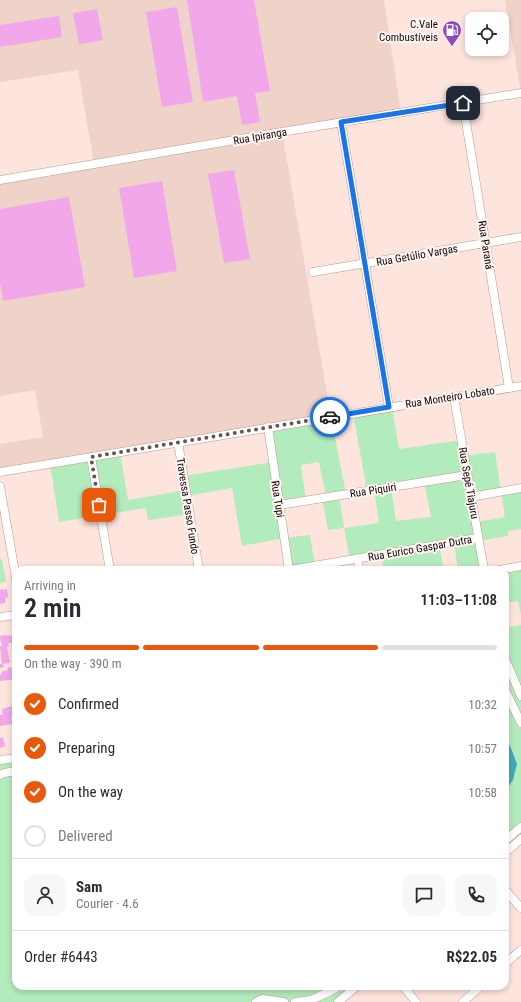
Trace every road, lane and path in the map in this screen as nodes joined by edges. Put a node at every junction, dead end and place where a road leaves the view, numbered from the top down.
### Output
1 (521, 93) edge
2 (463, 103) junction
3 (341, 122) junction
4 (0, 180) edge
5 (521, 237) edge
6 (485, 243) junction
7 (365, 264) junction
8 (313, 272) dead end
9 (521, 386) edge
10 (509, 388) junction
11 (454, 397) junction
12 (389, 407) junction
13 (268, 427) junction
14 (178, 442) junction
15 (91, 457) junction
16 (0, 472) edge
17 (467, 474) junction
18 (0, 486) edge
19 (521, 488) edge
20 (471, 497) junction
21 (279, 504) junction
22 (478, 538) junction
23 (358, 559) junction
24 (14, 566) edge
25 (109, 566) edge
26 (198, 566) edge
27 (289, 566) edge
28 (315, 566) edge
29 (359, 566) edge
30 (483, 566) edge
31 (521, 566) edge
32 (509, 568) edge
33 (12, 616) edge
34 (0, 618) edge
35 (509, 668) edge
36 (521, 696) edge
37 (509, 698) edge
38 (521, 723) edge
39 (12, 758) edge
40 (0, 760) edge
41 (12, 772) edge
42 (0, 775) edge
43 (521, 827) edge
44 (509, 838) edge
45 (521, 839) edge
46 (509, 850) edge
47 (509, 894) edge
48 (521, 908) edge
49 (521, 950) edge
50 (509, 960) edge
51 (332, 990) edge
52 (352, 990) edge
53 (406, 990) edge
54 (476, 990) edge
55 (267, 1001) edge
56 (256, 1002) edge
57 (284, 1002) edge
58 (295, 1002) edge
59 (338, 1002) edge
60 (416, 1002) edge
61 (463, 1002) edge

1 - 2 street, Rua Ipiranga
2 - 3 street, Rua Ipiranga
2 - 6 street, Rua Paraná
3 - 4 street, Rua Ipiranga
3 - 7 street
5 - 6 street, Rua Getúlio Vargas
6 - 7 street, Rua Getúlio Vargas
6 - 10 street, Rua Paraná
7 - 8 street, Rua Getúlio Vargas
7 - 12 street
9 - 10 street, Rua Monteiro Lobato
10 - 11 street, Rua Monteiro Lobato
11 - 12 street, Rua Monteiro Lobato
11 - 17 street, Rua Sepé Tiajuru
12 - 13 street, Rua Monteiro Lobato
13 - 14 street, Rua Monteiro Lobato
13 - 21 street, Rua Tupi
14 - 15 street, Rua Monteiro Lobato
14 - 26 street, Travessa Passo Fundo
15 - 16 street, Rua Monteiro Lobato
15 - 25 street
17 - 20 street, Rua Sepé Tiajuru
17 - 21 street, Rua Piquiri
18 - 24 street
19 - 20 street
20 - 22 street, Rua Sepé Tiajuru
21 - 27 street, Rua Tupi
22 - 23 street, Rua Eurico Gaspar Dutra
22 - 30 street, Rua Sepé Tiajuru
23 - 28 street, Rua Eurico Gaspar Dutra
23 - 29 street
31 - 32 street
33 - 34 street
35 - 36 street
37 - 38 street
39 - 40 street
41 - 42 street
43 - 44 street
45 - 46 street
47 - 48 street
49 - 50 street
51 - 58 street
52 - 59 street
53 - 60 street
54 - 61 street
55 - 56 street
55 - 57 street

